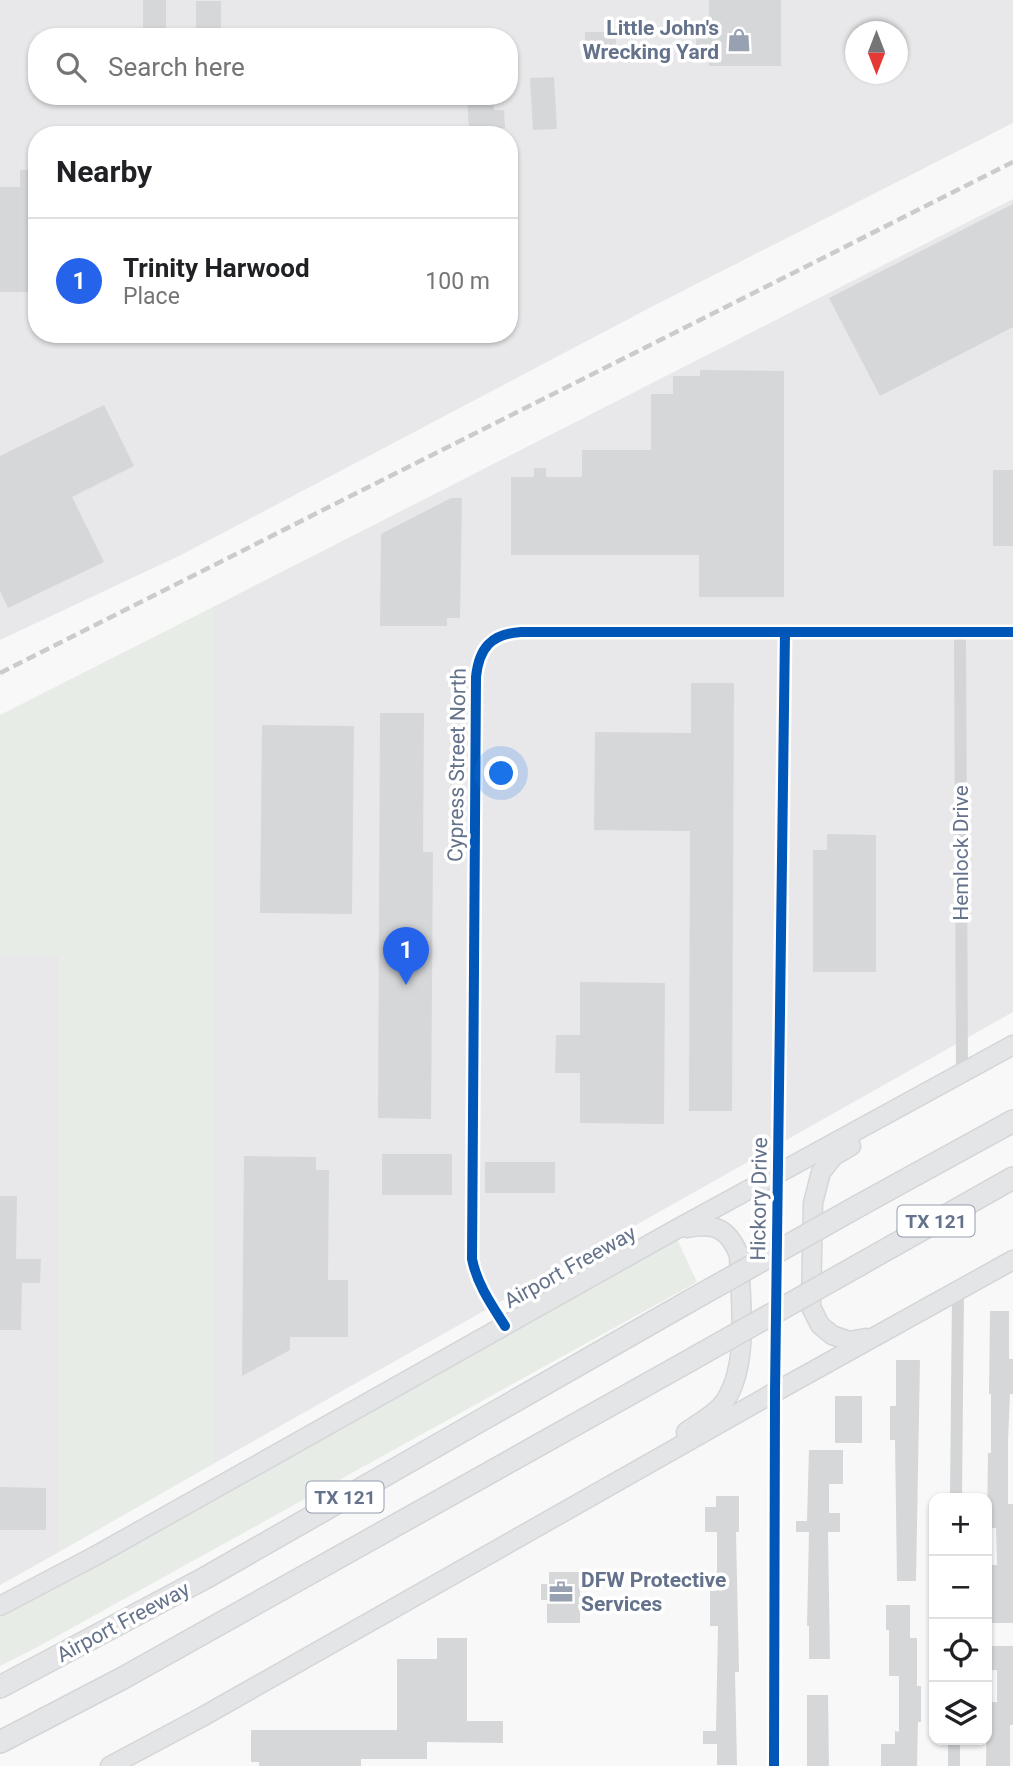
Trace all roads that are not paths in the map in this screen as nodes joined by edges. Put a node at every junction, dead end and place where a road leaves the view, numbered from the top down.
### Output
1 (785, 632) junction
2 (961, 632) junction
3 (1013, 632) edge
4 (1013, 1045) edge
5 (962, 1074) junction
6 (894, 1108) junction
7 (1013, 1121) edge
8 (779, 1175) junction
9 (1013, 1178) edge
10 (673, 1231) junction
11 (1013, 1260) edge
12 (958, 1292) junction
13 (505, 1326) junction
14 (878, 1336) junction
15 (775, 1392) junction
16 (609, 1487) junction
17 (956, 1493) edge
18 (0, 1606) edge
19 (0, 1687) edge
20 (0, 1742) edge
21 (954, 1745) edge
22 (110, 1766) edge
23 (774, 1766) edge
24 (954, 1766) edge

1 - 2 street, Cypress Street North
1 - 8 street, Hickory Drive
1 - 13 street, Cypress Street North
2 - 3 street, Cypress Street North
2 - 5 street, Hemlock Drive
4 - 5 main road, Airport Freeway
5 - 6 main road, Airport Freeway
6 - 8 main road, Airport Freeway
6 - 14 main road
7 - 19 highway, Airport Freeway / TX 121, bridge
8 - 10 main road, Airport Freeway
8 - 15 street, Hickory Drive
9 - 20 highway, TX 121, bridge
10 - 13 main road, Airport Freeway
10 - 16 main road
11 - 12 main road
12 - 14 main road
12 - 17 street
13 - 18 main road, Airport Freeway
14 - 15 main road
15 - 16 main road
15 - 23 street, Hickory Drive
16 - 22 main road
21 - 24 street

